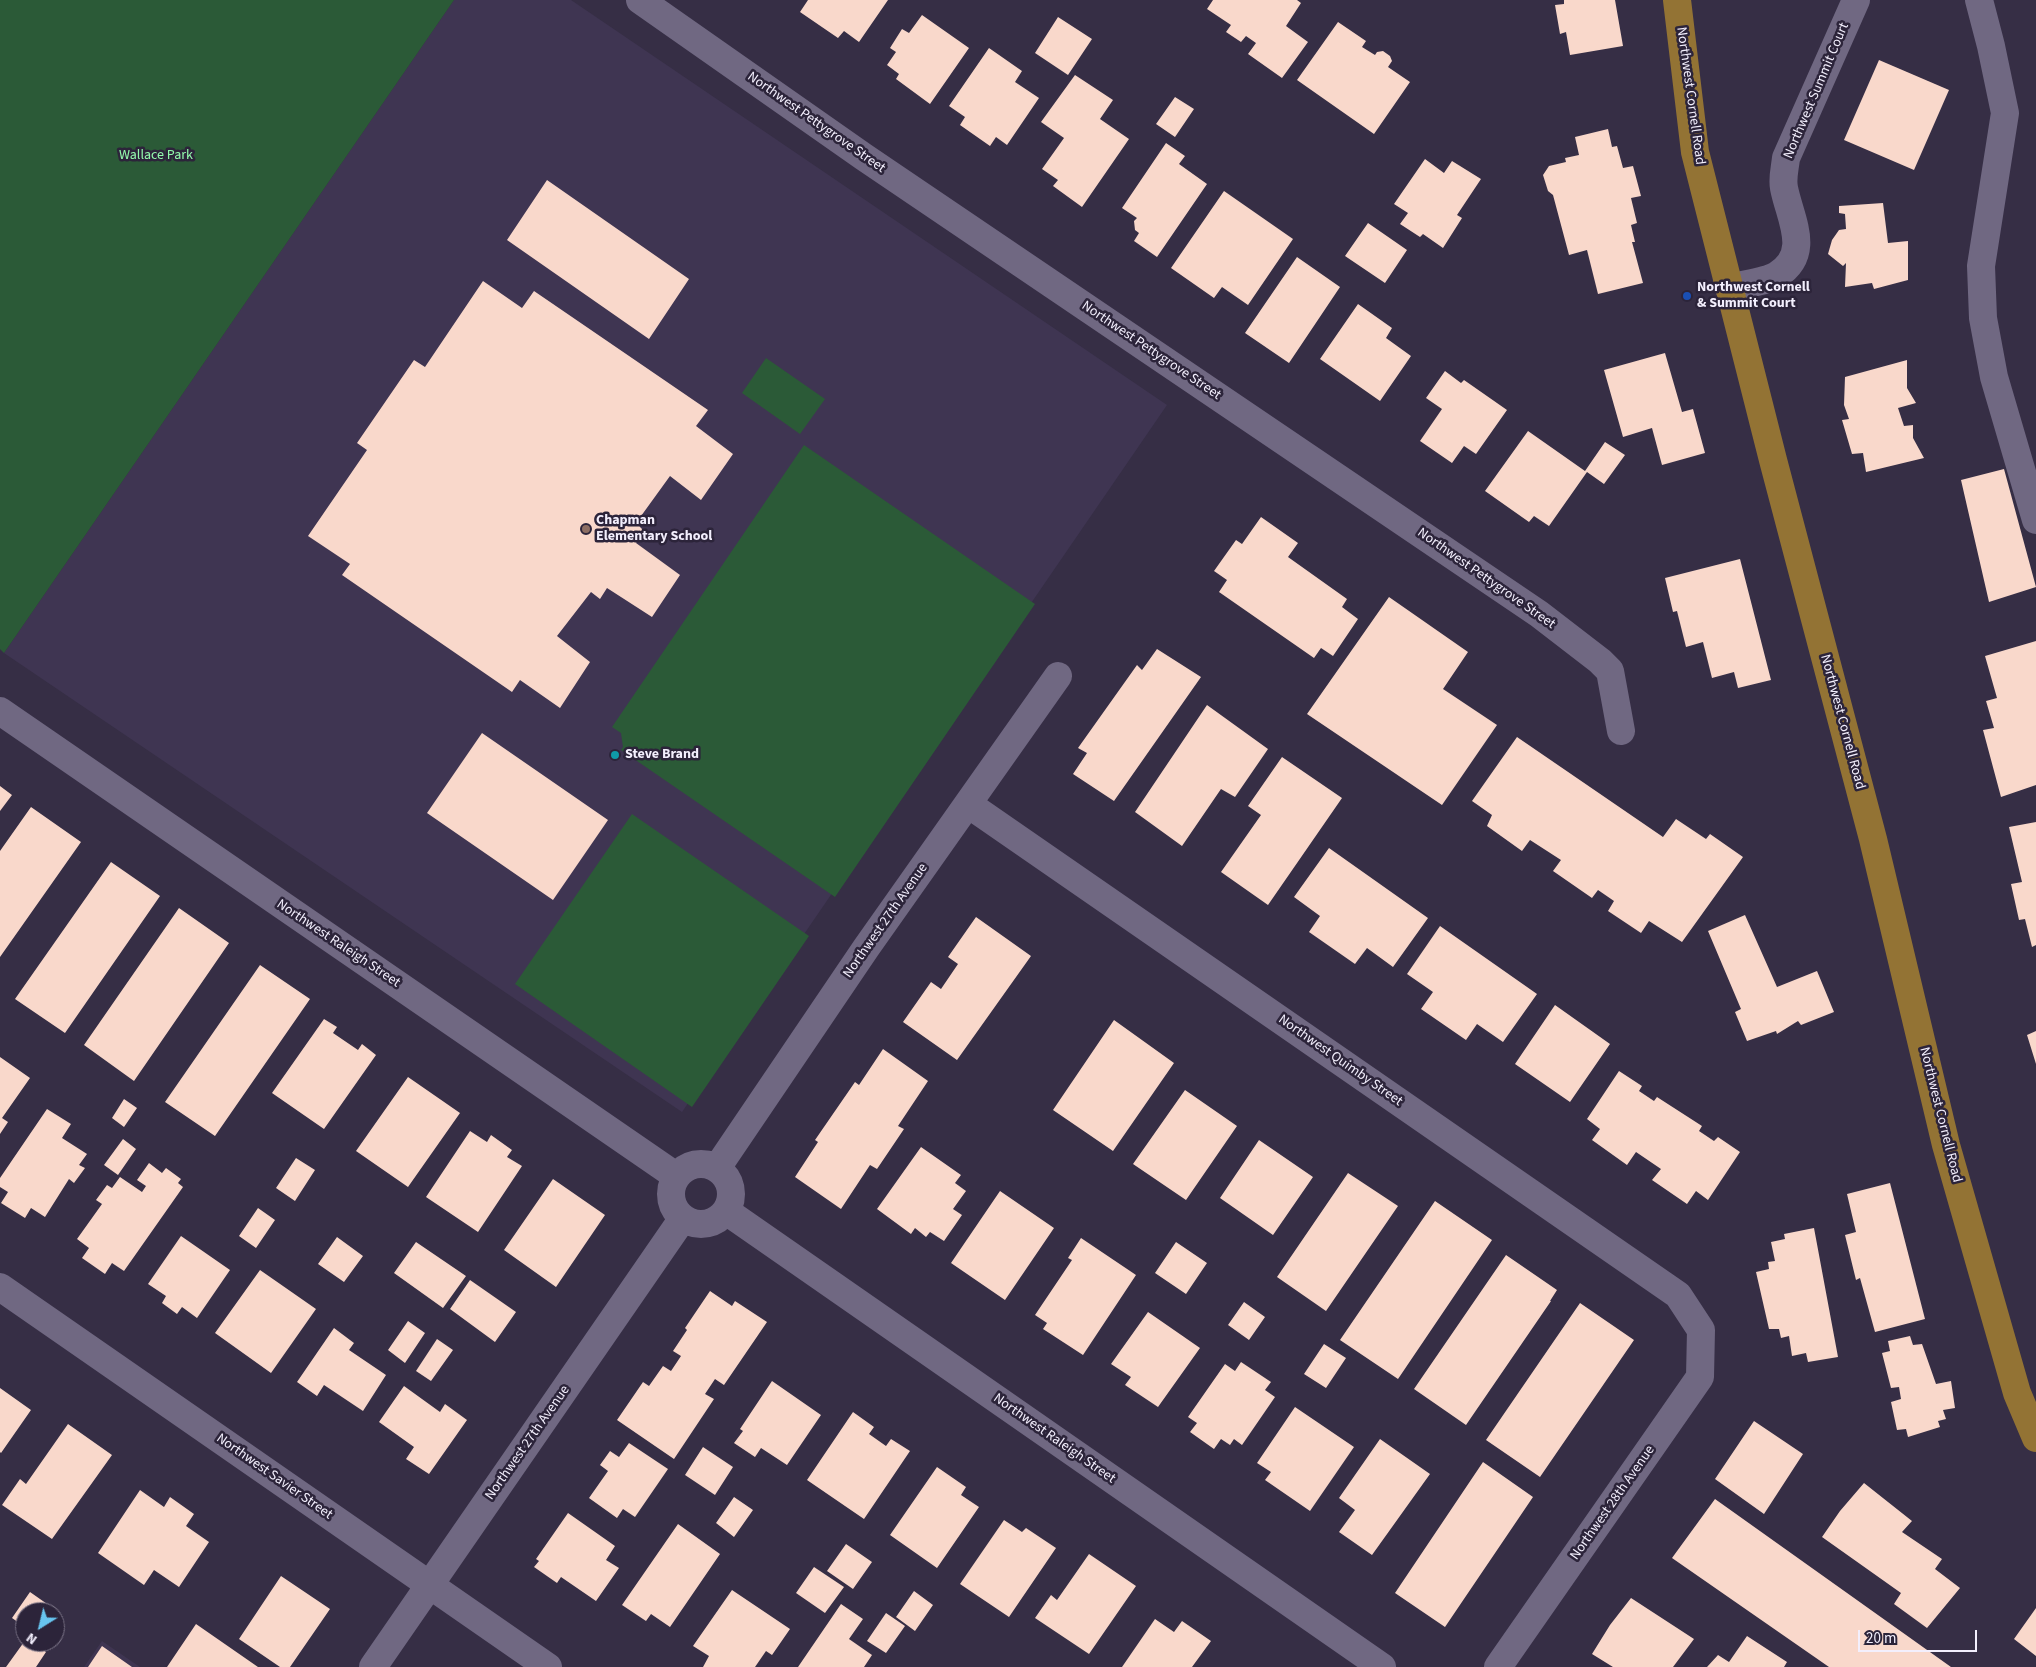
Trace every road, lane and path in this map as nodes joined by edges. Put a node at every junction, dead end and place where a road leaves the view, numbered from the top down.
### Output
1 (640, 0) edge
2 (1677, 0) edge
3 (1856, 0) edge
4 (1979, 0) edge
5 (1729, 288) junction
6 (2036, 520) edge
7 (1058, 676) dead end
8 (0, 712) edge
9 (1621, 731) dead end
10 (968, 804) junction
11 (717, 1168) junction
12 (676, 1176) junction
13 (726, 1210) junction
14 (684, 1218) junction
15 (0, 1287) edge
16 (1701, 1330) joint
17 (2036, 1438) edge
18 (429, 1585) junction
19 (373, 1667) edge
20 (548, 1667) edge
21 (1382, 1667) edge
22 (1498, 1667) edge

1 - 9 street, Northwest Pettygrove Street
2 - 5 main road, Northwest Cornell Road
3 - 5 street, Northwest Summit Court
4 - 6 street
5 - 17 main road, Northwest Cornell Road
7 - 10 street, Northwest 27th Avenue
8 - 12 street, Northwest Raleigh Street
10 - 11 street, Northwest 27th Avenue
10 - 16 street, Northwest Quimby Street
11 - 12 street
11 - 13 street
12 - 14 street
13 - 14 street
13 - 21 street, Northwest Raleigh Street
14 - 18 street, Northwest 27th Avenue
15 - 18 street, Northwest Savier Street
16 - 22 street, Northwest 28th Avenue
18 - 19 street, Northwest 27th Avenue
18 - 20 street, Northwest Savier Street

